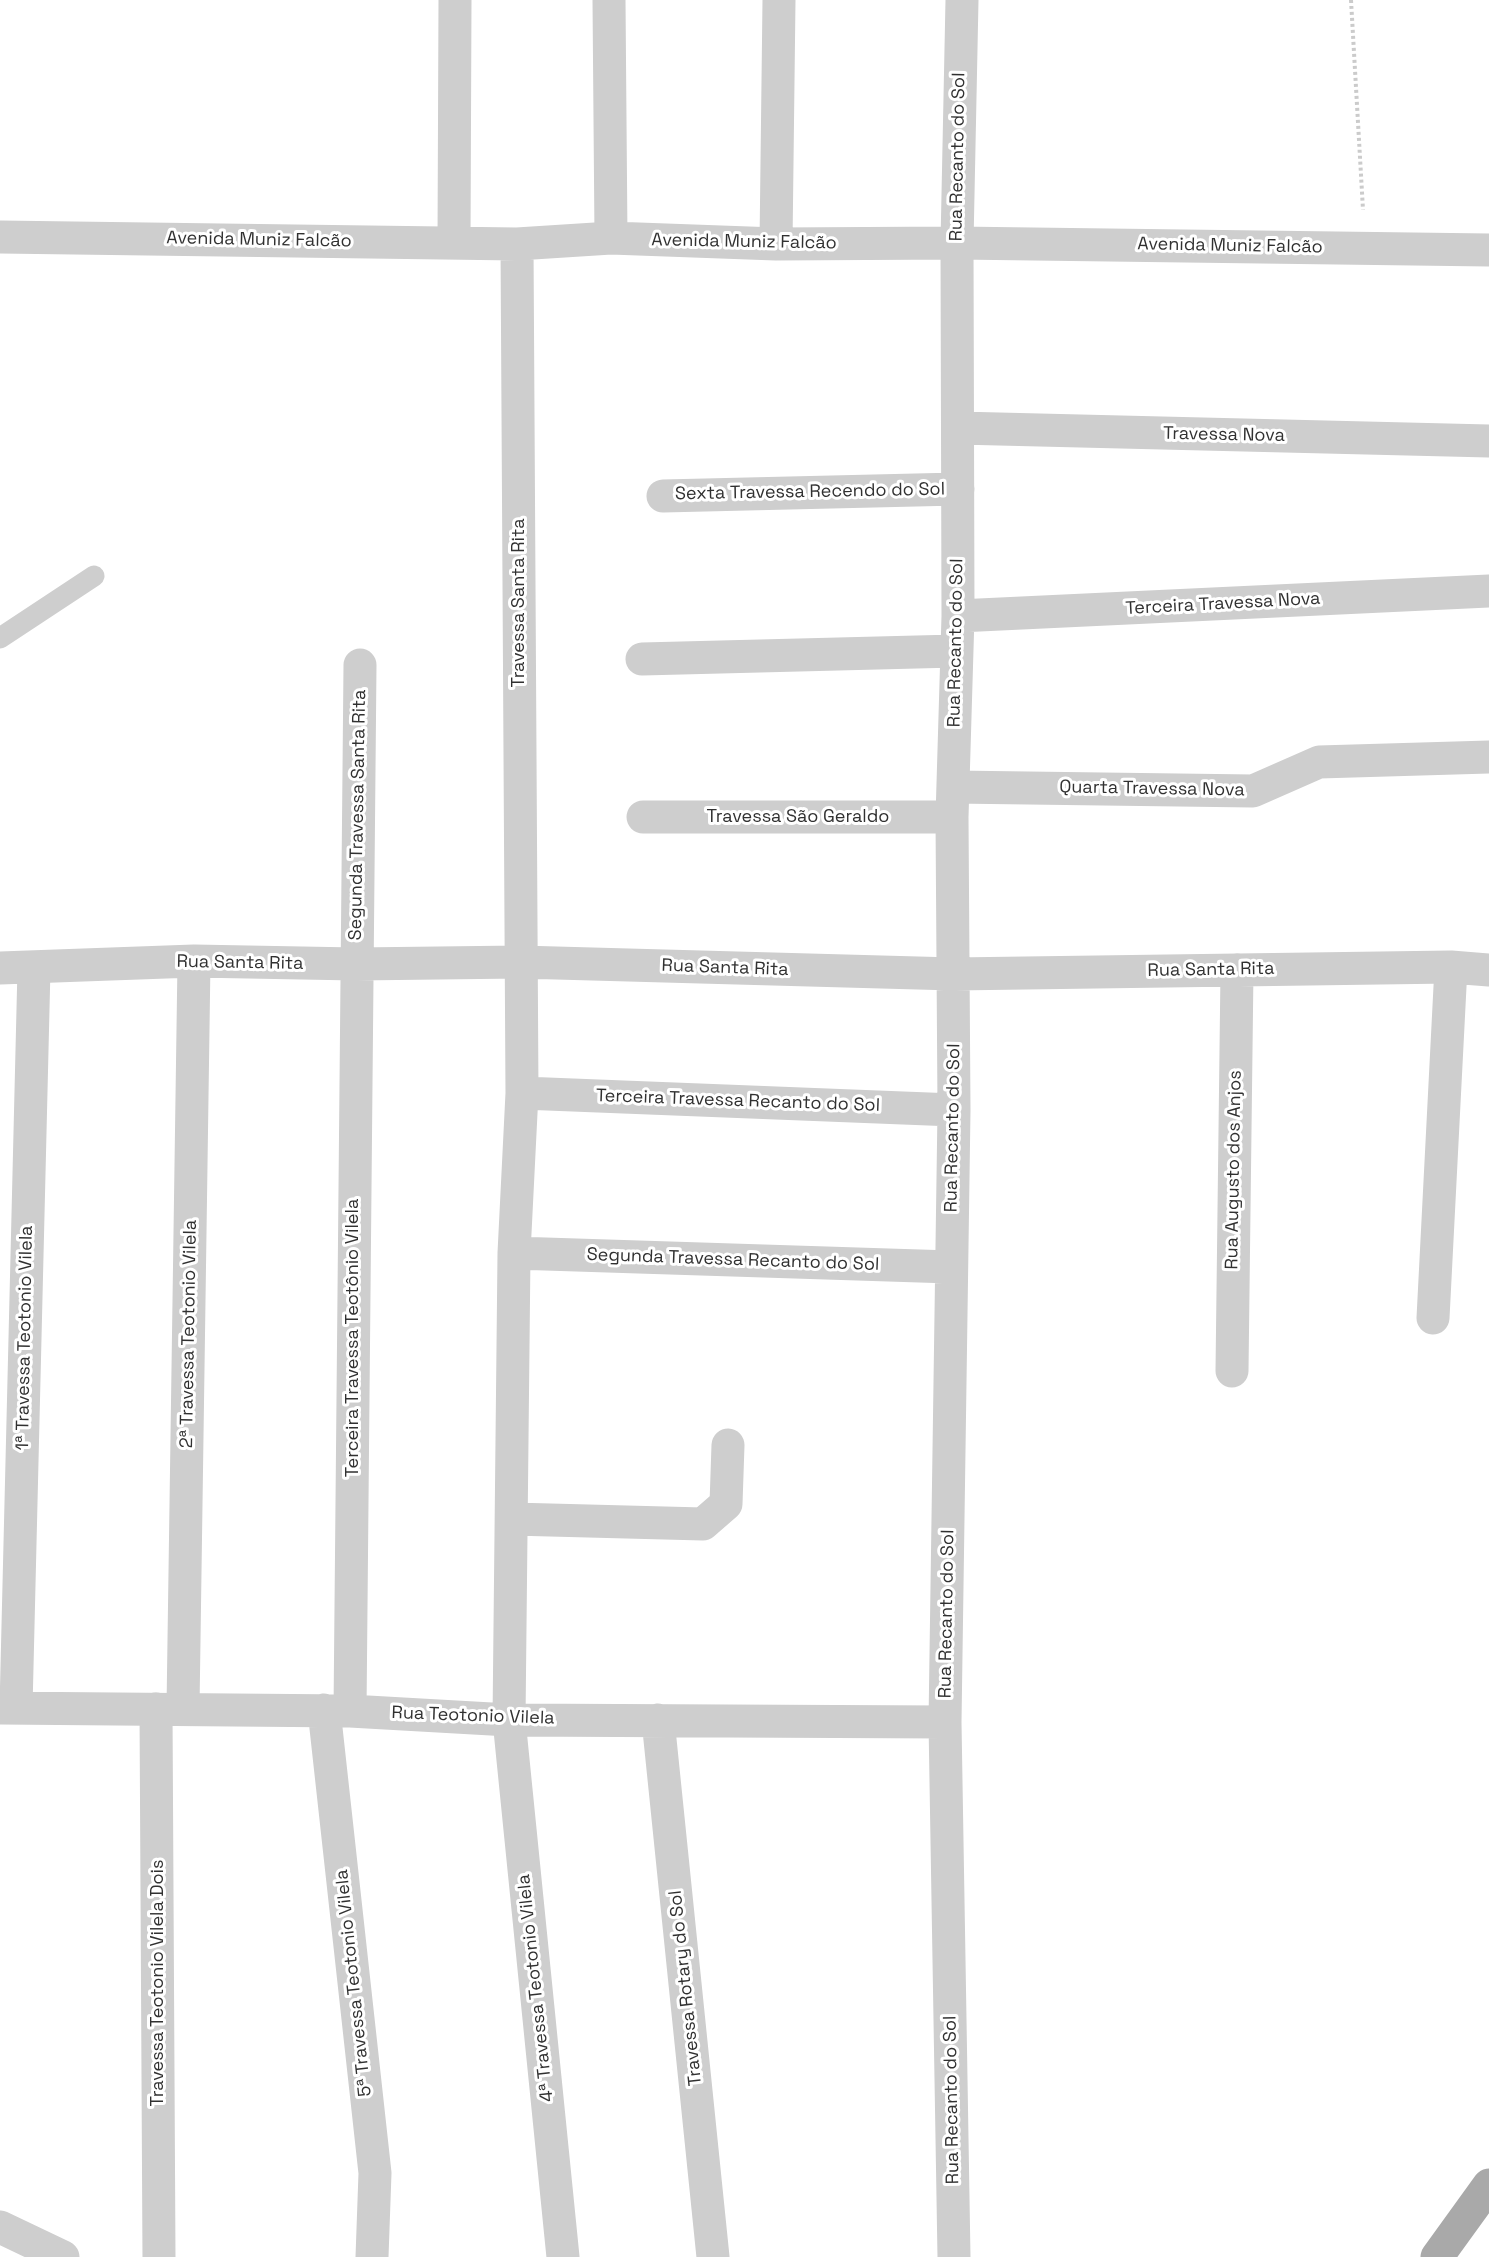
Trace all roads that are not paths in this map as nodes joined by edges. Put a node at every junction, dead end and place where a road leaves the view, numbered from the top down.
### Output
1 (455, 0) edge
2 (609, 0) edge
3 (779, 0) edge
4 (962, 0) edge
5 (0, 237) edge
6 (611, 238) junction
7 (454, 242) junction
8 (957, 243) junction
9 (517, 244) junction
10 (776, 244) junction
11 (1489, 250) edge
12 (958, 428) junction
13 (1489, 441) edge
14 (958, 489) junction
15 (663, 495) dead end
16 (94, 576) dead end
17 (1489, 591) edge
18 (958, 616) junction
19 (0, 638) edge
20 (956, 651) junction
21 (642, 659) dead end
22 (360, 665) dead end
23 (1489, 757) edge
24 (953, 802) junction
25 (643, 817) dead end
26 (194, 961) junction
27 (520, 962) junction
28 (356, 964) junction
29 (0, 968) edge
30 (34, 968) junction
31 (1451, 968) junction
32 (1237, 970) junction
33 (1489, 970) edge
34 (954, 974) junction
35 (522, 1093) junction
36 (954, 1110) junction
37 (514, 1253) junction
38 (951, 1267) junction
39 (1433, 1318) dead end
40 (1232, 1371) dead end
41 (728, 1445) dead end
42 (513, 1519) junction
43 (8, 1708) edge
44 (170, 1708) junction
45 (337, 1710) junction
46 (509, 1720) junction
47 (658, 1720) junction
48 (945, 1722) junction
49 (1489, 2186) edge
50 (0, 2227) edge
51 (63, 2257) edge
52 (159, 2257) edge
53 (372, 2257) edge
54 (563, 2257) edge
55 (713, 2257) edge
56 (954, 2257) edge
57 (1437, 2257) edge

1 - 7 street
2 - 6 street
3 - 10 street
4 - 8 street, Rua Recanto do Sol
5 - 7 street, Avenida Muniz Falcão
6 - 9 street, Avenida Muniz Falcão
6 - 10 street, Avenida Muniz Falcão
7 - 9 street, Avenida Muniz Falcão
8 - 10 street, Avenida Muniz Falcão
8 - 11 street, Avenida Muniz Falcão
8 - 12 street, Rua Recanto do Sol
9 - 27 street, Travessa Santa Rita
12 - 13 street, Travessa Nova
12 - 14 street, Rua Recanto do Sol
14 - 15 street, Sexta Travessa Recendo do Sol
14 - 18 street, Rua Recanto do Sol
16 - 19 lane
17 - 18 street, Terceira Travessa Nova
18 - 20 street, Rua Recanto do Sol
20 - 21 street
20 - 24 street, Rua Recanto do Sol
22 - 28 street, Segunda Travessa Santa Rita
23 - 24 street, Quarta Travessa Nova
24 - 25 street, Travessa São Geraldo
24 - 34 street, Rua Recanto do Sol
26 - 28 street, Rua Santa Rita
26 - 30 street, Rua Santa Rita
26 - 44 street, 2ª Travessa Teotonio Vilela
27 - 28 street, Rua Santa Rita
27 - 34 street, Rua Santa Rita
27 - 35 street
28 - 45 street, Terceira Travessa Teotônio Vilela
29 - 30 street, Rua Santa Rita
30 - 43 street, 1ª Travessa Teotonio Vilela
31 - 32 street, Rua Santa Rita
31 - 33 street, Rua Santa Rita
31 - 39 street
32 - 34 street, Rua Santa Rita
32 - 40 street, Rua Augusto dos Anjos
34 - 36 street, Rua Recanto do Sol
35 - 36 street, Terceira Travessa Recanto do Sol
35 - 37 street
36 - 38 street, Rua Recanto do Sol
37 - 38 street, Segunda Travessa Recanto do Sol
37 - 42 street
38 - 48 street, Rua Recanto do Sol
41 - 42 street
42 - 46 street
43 - 44 street, Rua Teotonio Vilela
44 - 45 street, Rua Teotonio Vilela
44 - 52 street, Travessa Teotonio Vilela Dois
45 - 46 street, Rua Teotonio Vilela
45 - 53 street, 5ª Travessa Teotonio Vilela
46 - 47 street, Rua Teotonio Vilela
46 - 54 street, 4ª Travessa Teotonio Vilela
47 - 48 street, Rua Teotonio Vilela
47 - 55 street, Travessa Rotary do Sol
48 - 56 street, Rua Recanto do Sol
49 - 57 main road
50 - 51 street

